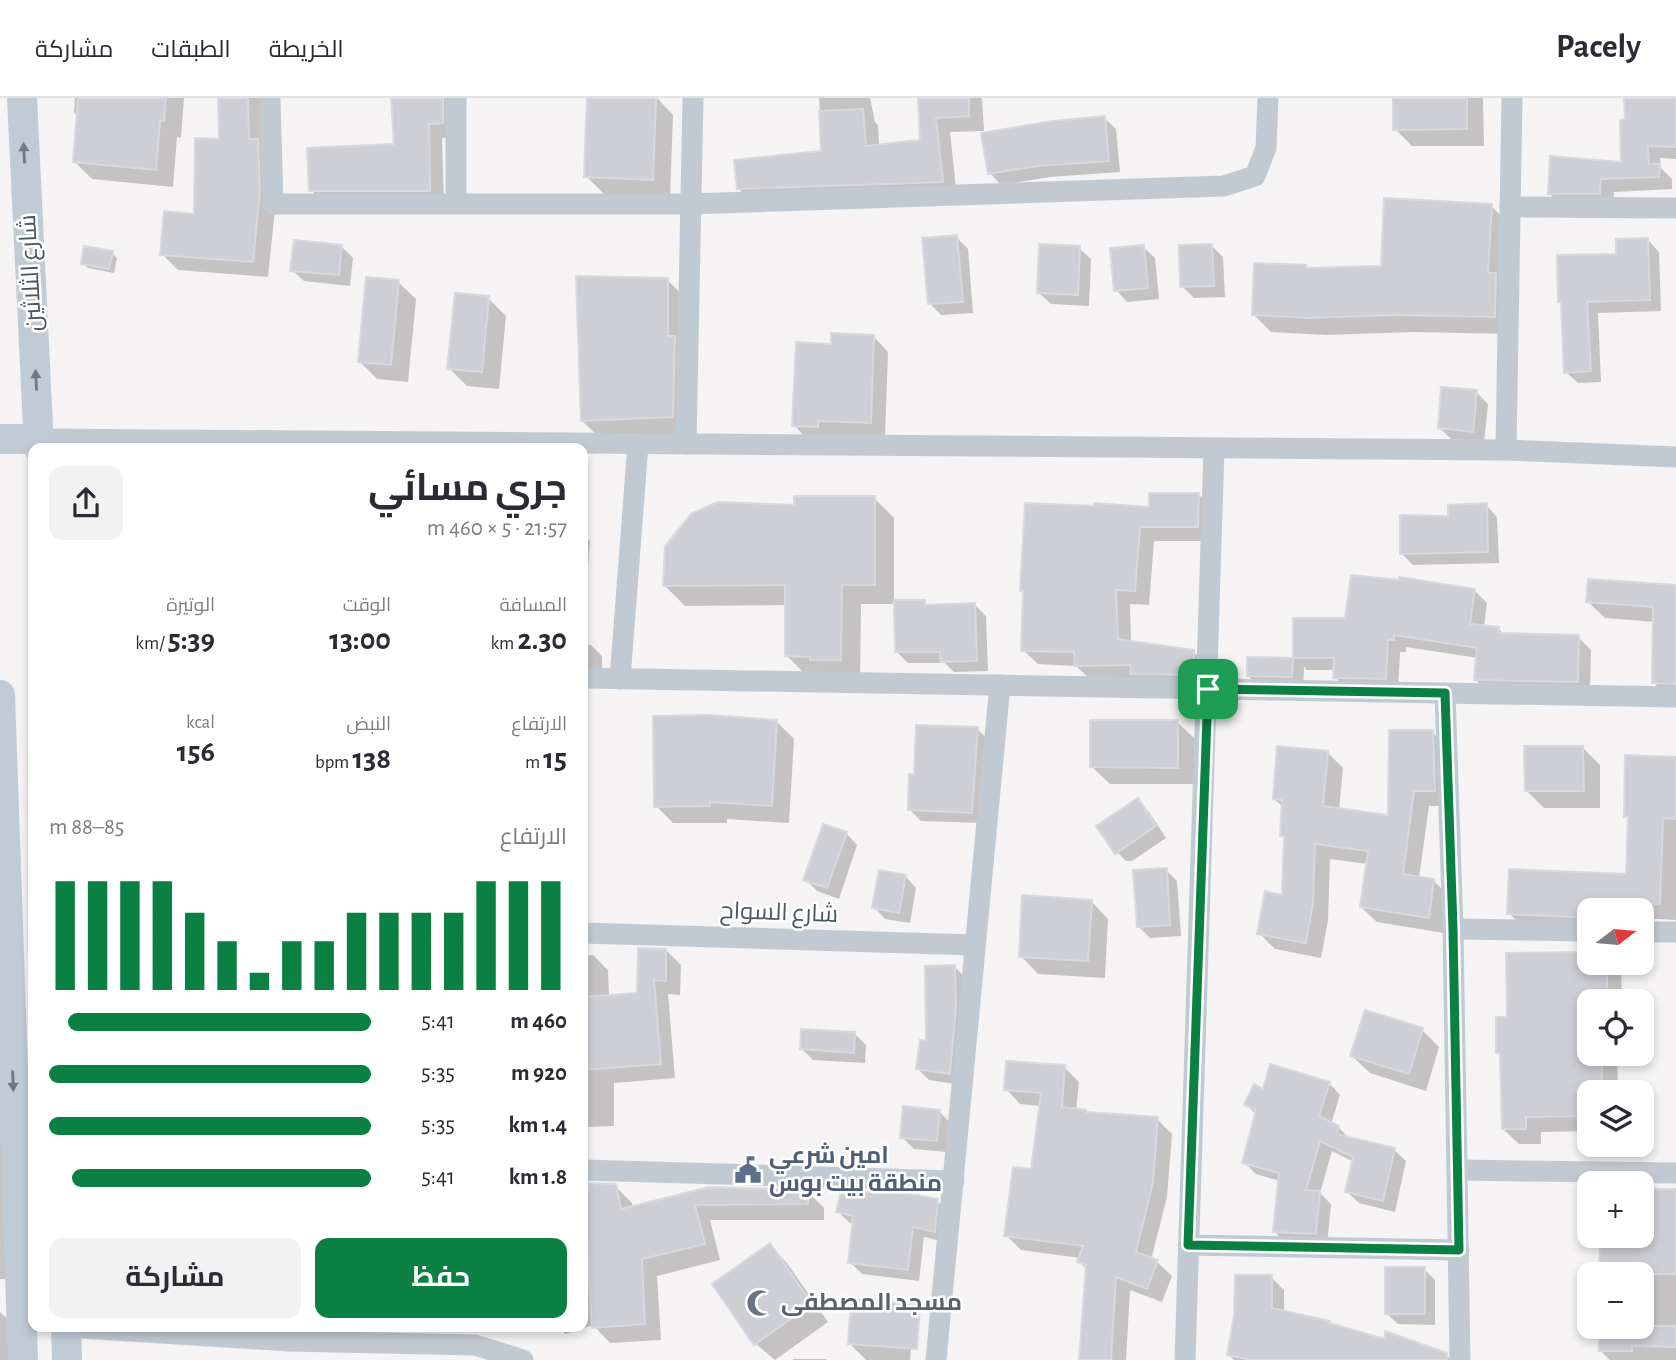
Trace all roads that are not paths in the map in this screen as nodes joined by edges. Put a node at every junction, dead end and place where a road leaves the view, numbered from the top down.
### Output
1 (22, 98) edge
2 (270, 98) edge
3 (456, 98) edge
4 (693, 98) edge
5 (1268, 98) edge
6 (1512, 98) edge
7 (456, 204) junction
8 (691, 204) junction
9 (1510, 207) junction
10 (1676, 208) edge
11 (0, 439) edge
12 (31, 443) edge
13 (39, 443) edge
14 (588, 444) edge
15 (638, 444) junction
16 (686, 444) junction
17 (1214, 449) junction
18 (1506, 450) junction
19 (1676, 457) edge
20 (588, 678) edge
21 (620, 679) junction
22 (1000, 685) junction
23 (1208, 689) junction
24 (1445, 693) junction
25 (0, 695) edge
26 (1676, 697) edge
27 (1453, 929) junction
28 (1577, 931) edge
29 (1654, 932) edge
30 (1676, 932) edge
31 (588, 933) edge
32 (974, 945) junction
33 (5, 975) edge
34 (588, 1170) edge
35 (1458, 1170) junction
36 (1676, 1173) edge
37 (954, 1181) junction
38 (1188, 1245) junction
39 (1459, 1250) junction
40 (66, 1332) edge
41 (225, 1332) edge
42 (288, 1334) edge
43 (23, 1360) edge
44 (67, 1360) edge
45 (523, 1360) edge
46 (936, 1360) edge
47 (1185, 1360) edge
48 (1460, 1360) edge

13 -> 1 street, شارع الثلاثين
2 - 7 street
3 - 7 street
4 - 8 street
5 - 8 street
6 - 9 street
7 - 8 street
8 - 16 street
9 - 10 street
9 - 18 street
11 - 12 street
14 - 15 street
15 - 16 street
15 - 21 street
16 - 17 street
17 - 18 street
17 - 23 street
18 - 19 street
20 - 21 street
21 - 22 street
22 - 23 street
22 - 32 street
23 - 24 street
23 - 38 street
24 - 26 street
24 - 27 street
25 - 33 street
27 - 28 street
27 - 35 street
29 - 30 street
31 - 32 street, شارع السواح
32 - 37 street
33 -> 43 street
34 - 37 street
35 - 36 street
35 - 39 street
37 - 46 street
38 - 39 street
38 - 47 street
39 - 48 street
40 - 44 street
41 - 42 street
42 - 45 street

